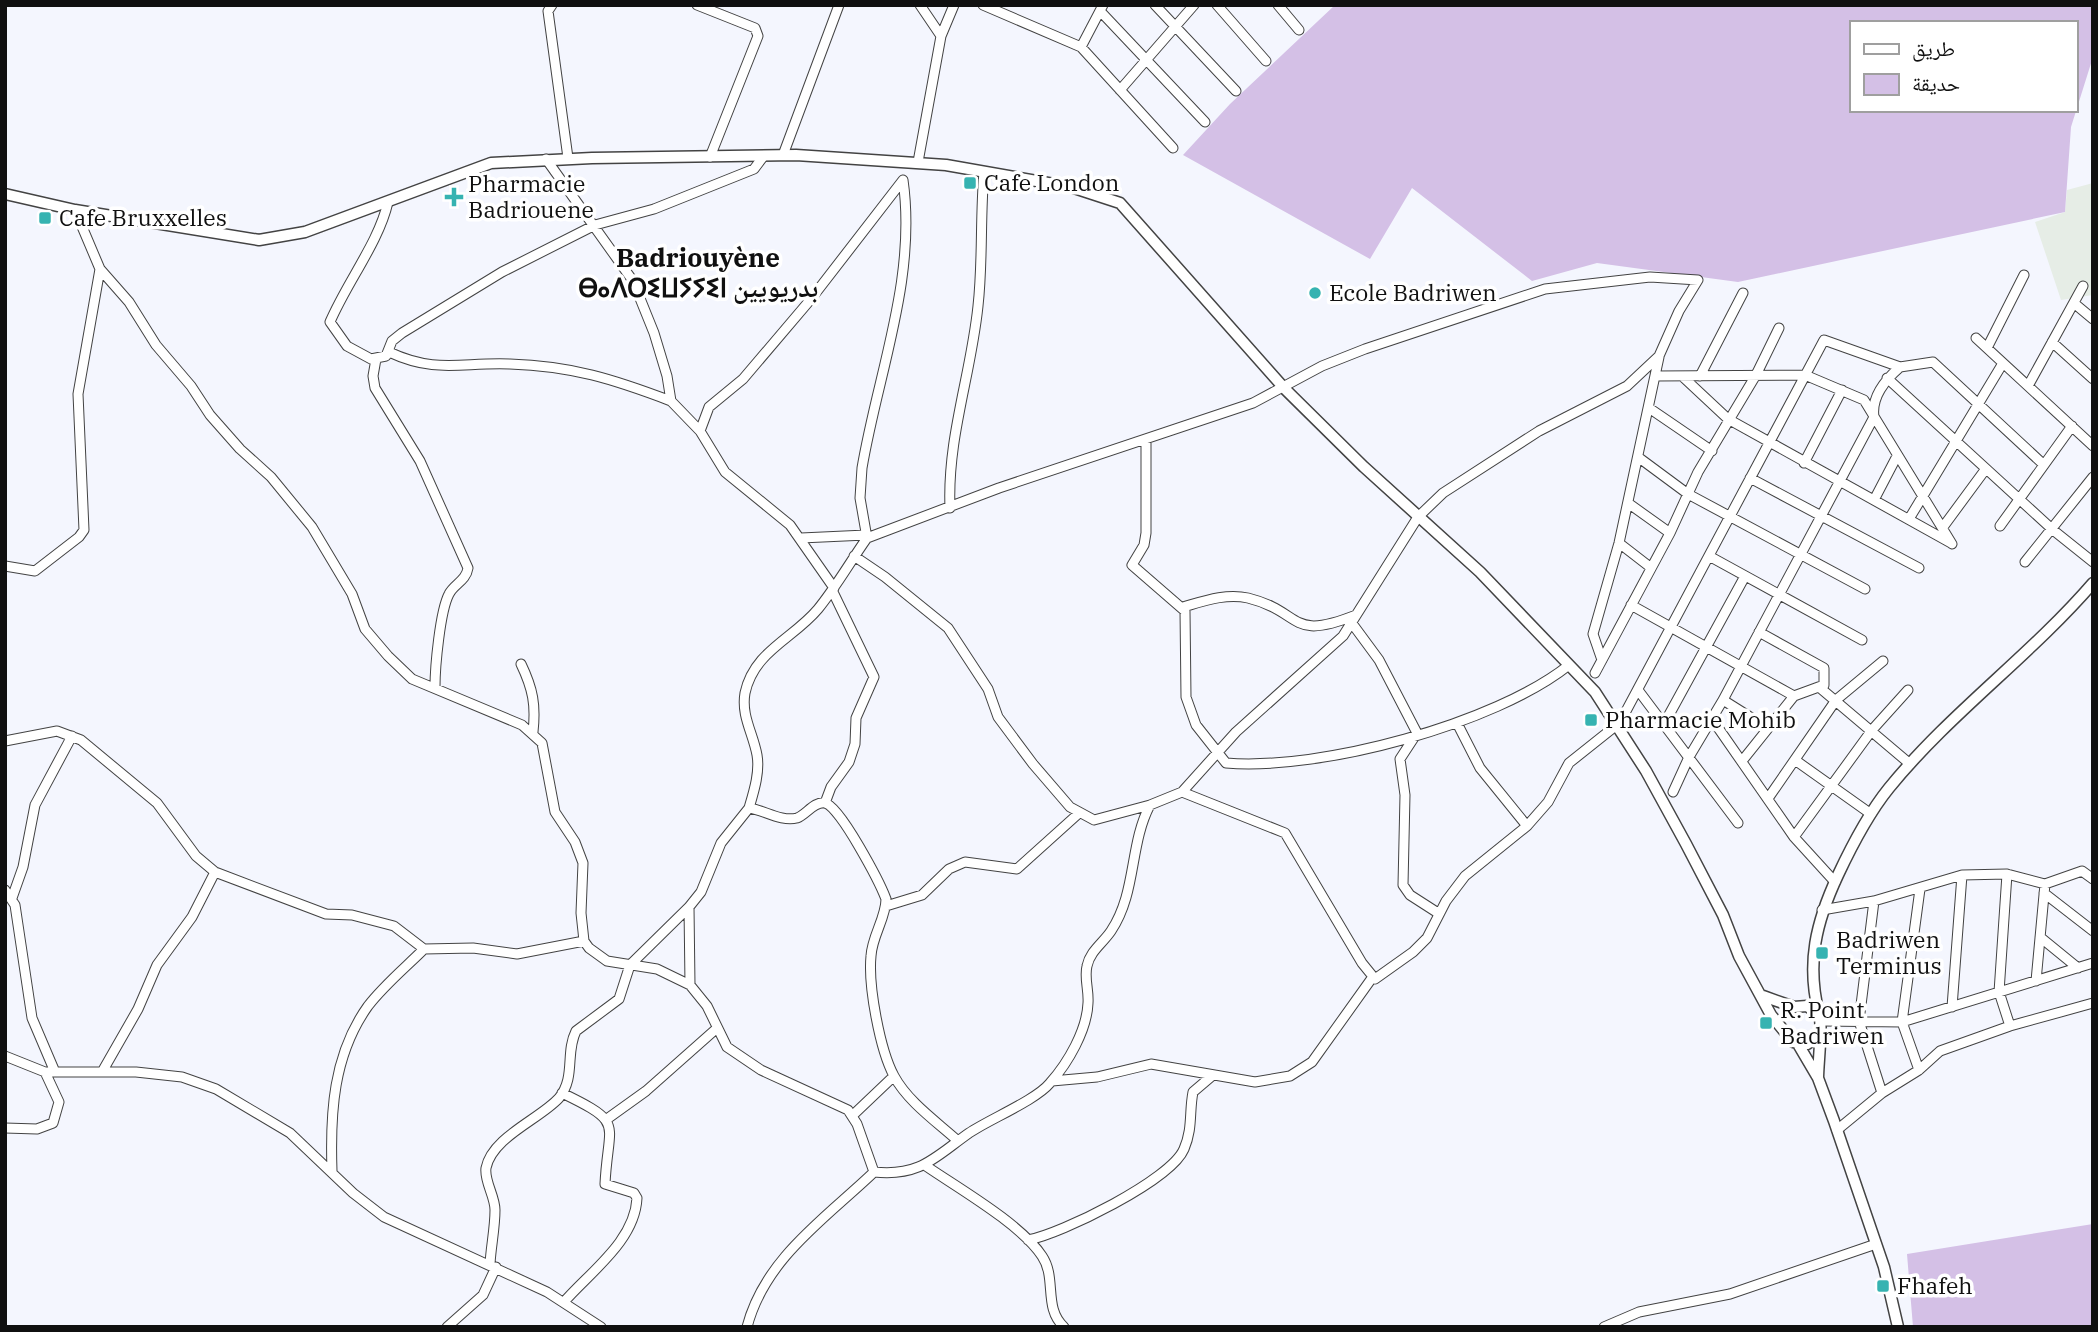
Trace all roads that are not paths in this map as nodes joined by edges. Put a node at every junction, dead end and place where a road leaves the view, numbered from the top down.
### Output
1 (552, 5) edge
2 (697, 5) edge
3 (839, 5) edge
4 (920, 5) edge
5 (954, 5) edge
6 (983, 5) edge
7 (1156, 5) edge
8 (1194, 5) edge
9 (1217, 5) edge
10 (1278, 5) edge
11 (1102, 8) edge
12 (1176, 27) junction
13 (1299, 30) dead end
14 (941, 36) junction
15 (1081, 47) junction
16 (1146, 59) junction
17 (1266, 61) dead end
18 (1120, 90) junction
19 (1236, 91) dead end
20 (1205, 122) dead end
21 (1173, 148) dead end
22 (783, 155) junction
23 (710, 157) junction
24 (763, 157) junction
25 (568, 158) junction
26 (546, 159) junction
27 (903, 161) junction
28 (918, 162) junction
29 (984, 172) junction
30 (903, 180) junction
31 (5, 194) edge
32 (388, 202) junction
33 (75, 210) junction
34 (596, 225) junction
35 (100, 269) junction
36 (2024, 275) dead end
37 (2083, 286) dead end
38 (1743, 293) dead end
39 (2075, 304) junction
40 (2093, 319) edge
41 (1780, 328) dead end
42 (1976, 338) dead end
43 (2052, 342) junction
44 (1987, 348) junction
45 (389, 352) junction
46 (1659, 356) junction
47 (376, 359) junction
48 (2003, 363) junction
49 (1900, 367) junction
50 (1756, 375) junction
51 (1805, 375) junction
52 (1655, 376) junction
53 (1681, 376) junction
54 (1700, 376) junction
55 (1887, 378) junction
56 (2093, 379) edge
57 (2028, 386) junction
58 (1284, 388) junction
59 (1842, 390) junction
60 (671, 401) junction
61 (1977, 406) junction
62 (1649, 408) junction
63 (1874, 417) junction
64 (1728, 419) junction
65 (2072, 426) junction
66 (700, 430) junction
67 (1146, 439) junction
68 (1956, 442) junction
69 (1768, 443) junction
70 (2093, 446) edge
71 (1712, 451) junction
72 (1897, 456) junction
73 (1639, 457) junction
74 (1804, 463) junction
75 (2043, 465) junction
76 (1985, 470) junction
77 (2093, 477) edge
78 (1750, 478) junction
79 (1839, 481) junction
80 (1688, 494) junction
81 (1923, 497) junction
82 (2019, 499) junction
83 (1874, 500) junction
84 (1628, 503) junction
85 (950, 508) junction
86 (1821, 515) junction
87 (1730, 516) junction
88 (1418, 517) junction
89 (1909, 519) junction
90 (2000, 526) dead end
91 (1943, 527) junction
92 (2053, 530) junction
93 (1670, 533) junction
94 (866, 537) junction
95 (800, 538) junction
96 (1619, 543) junction
97 (1800, 554) junction
98 (854, 556) junction
99 (1709, 556) junction
100 (2025, 562) dead end
101 (2093, 562) edge
102 (5, 566) edge
103 (1650, 567) junction
104 (1919, 568) dead end
105 (1744, 578) junction
106 (2093, 583) edge
107 (833, 589) junction
108 (1865, 590) dead end
109 (1780, 595) junction
110 (1631, 605) junction
111 (1183, 607) junction
112 (1354, 618) junction
113 (1670, 627) junction
114 (1759, 632) junction
115 (1862, 640) dead end
116 (1706, 647) junction
117 (1602, 660) junction
118 (1883, 661) dead end
119 (521, 664) dead end
120 (1569, 666) junction
121 (1741, 666) junction
122 (1595, 673) dead end
123 (435, 687) junction
124 (1819, 687) junction
125 (1638, 690) junction
126 (1908, 690) dead end
127 (1794, 696) junction
128 (1836, 700) junction
129 (1723, 701) junction
130 (1625, 713) dead end
131 (1712, 719) junction
132 (1457, 723) junction
133 (1618, 724) junction
134 (1664, 724) junction
135 (1766, 727) junction
136 (1872, 730) junction
137 (533, 732) junction
138 (1417, 733) junction
139 (72, 736) junction
140 (5, 741) edge
141 (1216, 753) junction
142 (1689, 757) junction
143 (1795, 760) junction
144 (1742, 761) junction
145 (1910, 764) junction
146 (1830, 785) junction
147 (1182, 792) junction
148 (1673, 792) dead end
149 (1769, 797) junction
150 (825, 803) junction
151 (1150, 805) junction
152 (749, 808) junction
153 (1078, 814) junction
154 (1871, 814) junction
155 (1738, 824) dead end
156 (1528, 826) junction
157 (1794, 837) junction
158 (215, 872) junction
159 (2007, 874) junction
160 (1962, 875) junction
161 (2093, 879) edge
162 (1835, 882) junction
163 (2045, 888) junction
164 (1920, 889) junction
165 (5, 890) edge
166 (12, 898) junction
167 (1874, 901) junction
168 (886, 906) junction
169 (690, 907) junction
170 (1822, 910) junction
171 (1438, 913) junction
172 (2093, 931) edge
173 (2040, 937) junction
174 (584, 941) junction
175 (425, 949) junction
176 (2093, 963) edge
177 (630, 965) junction
178 (2078, 968) junction
179 (1372, 978) junction
180 (1812, 981) junction
181 (2036, 981) junction
182 (691, 985) junction
183 (1999, 992) junction
184 (1763, 996) junction
185 (2093, 1003) edge
186 (1798, 1006) junction
187 (1952, 1007) junction
188 (1821, 1017) junction
189 (1859, 1021) junction
190 (1902, 1022) junction
191 (2010, 1026) junction
192 (716, 1029) junction
193 (1784, 1029) junction
194 (1819, 1036) junction
195 (1798, 1044) junction
196 (5, 1056) edge
197 (1919, 1070) junction
198 (50, 1072) junction
199 (102, 1072) junction
200 (1213, 1075) junction
201 (894, 1076) junction
202 (1818, 1078) junction
203 (1052, 1081) junction
204 (562, 1093) junction
205 (1882, 1093) junction
206 (853, 1115) junction
207 (607, 1118) junction
208 (5, 1128) edge
209 (1838, 1130) junction
210 (958, 1141) junction
211 (926, 1166) junction
212 (332, 1171) junction
213 (874, 1172) junction
214 (1028, 1240) junction
215 (1876, 1244) junction
216 (493, 1266) junction
217 (564, 1302) junction
218 (447, 1327) edge
219 (601, 1327) edge
220 (747, 1327) edge
221 (1064, 1327) edge
222 (1604, 1327) edge
223 (1898, 1327) edge

1 - 25 street
2 - 23 street
3 - 22 street
4 - 14 street
5 - 14 street
6 - 15 street
7 - 12 street
8 - 12 street
9 - 17 street
10 - 13 street
11 - 15 street
11 - 16 street
12 - 16 street
12 - 19 street
14 - 28 street
15 - 18 street
16 - 18 street
16 - 20 street
18 - 21 street
22 - 24 street
22 - 27 street
23 - 24 street
23 - 25 street
24 - 34 street
25 - 26 street
26 - 32 street
26 - 34 street
27 - 28 street
27 - 30 street
28 - 29 street
29 - 58 street
29 - 85 street
30 - 66 street
30 - 94 street
31 - 33 street
32 - 33 street
32 - 47 street
33 - 35 street
34 - 45 street
34 - 60 street
35 - 102 street
35 - 123 street
36 - 44 street
37 - 39 street
38 - 54 street
39 - 40 street
39 - 43 street
41 - 50 street
42 - 44 street
43 - 56 street
43 - 57 street
44 - 48 street
45 - 47 street
45 - 60 street
46 - 52 street
46 - 58 street
46 - 88 street
47 - 123 street
48 - 57 street
48 - 61 street
49 - 51 street
49 - 55 street
49 - 61 street
50 - 51 street
50 - 54 street
50 - 64 street
51 - 59 street
51 - 69 street
52 - 53 street
52 - 62 street
53 - 54 street
53 - 64 street
55 - 63 street
55 - 68 street
57 - 65 street
58 - 67 street
58 - 88 street
59 - 63 street
59 - 74 street
60 - 66 street
61 - 68 street
61 - 75 street
62 - 71 street
62 - 73 street
63 - 72 street
63 - 79 street
64 - 69 street
64 - 71 street
65 - 70 street
65 - 75 street
66 - 95 street
67 - 85 street
67 - 111 street
68 - 76 street
68 - 81 street
69 - 74 street
69 - 78 street
71 - 80 street
72 - 81 street
72 - 83 street
73 - 80 street
73 - 84 street
74 - 79 street
75 - 82 street
76 - 82 street
76 - 91 street
77 - 92 street
78 - 86 street
78 - 87 street
79 - 83 street
79 - 86 street
80 - 87 street
80 - 93 street
81 - 89 street
81 - 91 street
82 - 90 street
82 - 92 street
83 - 89 street
84 - 93 street
84 - 96 street
85 - 94 street
86 - 97 street
86 - 104 street
87 - 97 street
87 - 99 street
88 - 112 street
88 - 120 street
89 - 91 street
92 - 100 street
92 - 101 street
93 - 103 street
94 - 95 street
94 - 98 street
95 - 107 street
96 - 103 street
96 - 117 street
97 - 108 street
97 - 109 street
98 - 107 street
98 - 153 street
99 - 105 street
99 - 113 street
103 - 110 street
105 - 109 street
105 - 116 street
106 - 145 street
107 - 150 street
107 - 152 street
109 - 114 street
109 - 115 street
110 - 113 street
110 - 117 street
111 - 112 street
111 - 141 street
112 - 138 street
112 - 141 street
113 - 116 street
113 - 125 street
114 - 121 street
114 - 124 street
116 - 121 street
116 - 134 street
117 - 122 street
118 - 128 street
119 - 137 street
120 - 132 street
120 - 133 street
121 - 127 street
121 - 129 street
123 - 137 street
124 - 127 street
124 - 128 street
125 - 130 street
125 - 134 street
126 - 136 street
127 - 135 street
128 - 136 street
128 - 143 street
129 - 131 street
129 - 135 street
131 - 142 street
131 - 144 street
132 - 138 street
132 - 156 street
133 - 156 street
133 - 184 street
134 - 142 street
135 - 144 street
136 - 145 street
136 - 146 street
137 - 174 street
138 - 141 street
138 - 171 street
139 - 140 street
139 - 158 street
139 - 166 street
141 - 147 street
142 - 148 street
142 - 155 street
143 - 146 street
143 - 149 street
144 - 149 street
145 - 154 street
146 - 154 street
146 - 157 street
147 - 151 street
147 - 179 street
149 - 157 street
150 - 152 street
150 - 168 street
151 - 153 street
151 - 203 street
152 - 169 street
153 - 168 street
154 - 162 street
156 - 171 street
157 - 162 street
158 - 175 street
158 - 199 street
159 - 160 street
159 - 163 street
159 - 183 street
160 - 164 street
160 - 187 street
161 - 163 street
162 - 170 street
163 - 172 street
163 - 173 street
164 - 167 street
164 - 190 street
165 - 166 street
166 - 198 street
167 - 170 street
167 - 189 street
168 - 201 street
169 - 177 street
169 - 182 street
170 - 180 street
171 - 179 street
173 - 178 street
173 - 181 street
174 - 175 street
174 - 177 street
175 - 212 street
176 - 178 street
177 - 182 street
177 - 204 street
178 - 181 street
179 - 200 street
180 - 186 street
180 - 188 street
181 - 183 street
182 - 192 street
183 - 187 street
183 - 191 street
184 - 186 street
184 - 193 street
185 - 191 street
186 - 188 street
186 - 193 street
187 - 190 street
188 - 189 street
188 - 194 street
189 - 190 street
189 - 205 street
190 - 197 street
191 - 197 street
192 - 206 street
192 - 207 street
193 - 195 street
194 - 195 street
194 - 202 street
195 - 202 street
196 - 198 street
197 - 205 street
198 - 199 street
198 - 208 street
199 - 212 street
200 - 203 street
200 - 214 street
201 - 206 street
201 - 210 street
202 - 209 street
203 - 210 street
204 - 207 street
204 - 216 street
205 - 209 street
206 - 213 street
207 - 217 street
209 - 215 street
210 - 211 street
211 - 213 street
211 - 214 street
212 - 216 street
213 - 220 street
214 - 221 street
215 - 222 street
215 - 223 street
216 - 217 street
216 - 218 street
217 - 219 street

